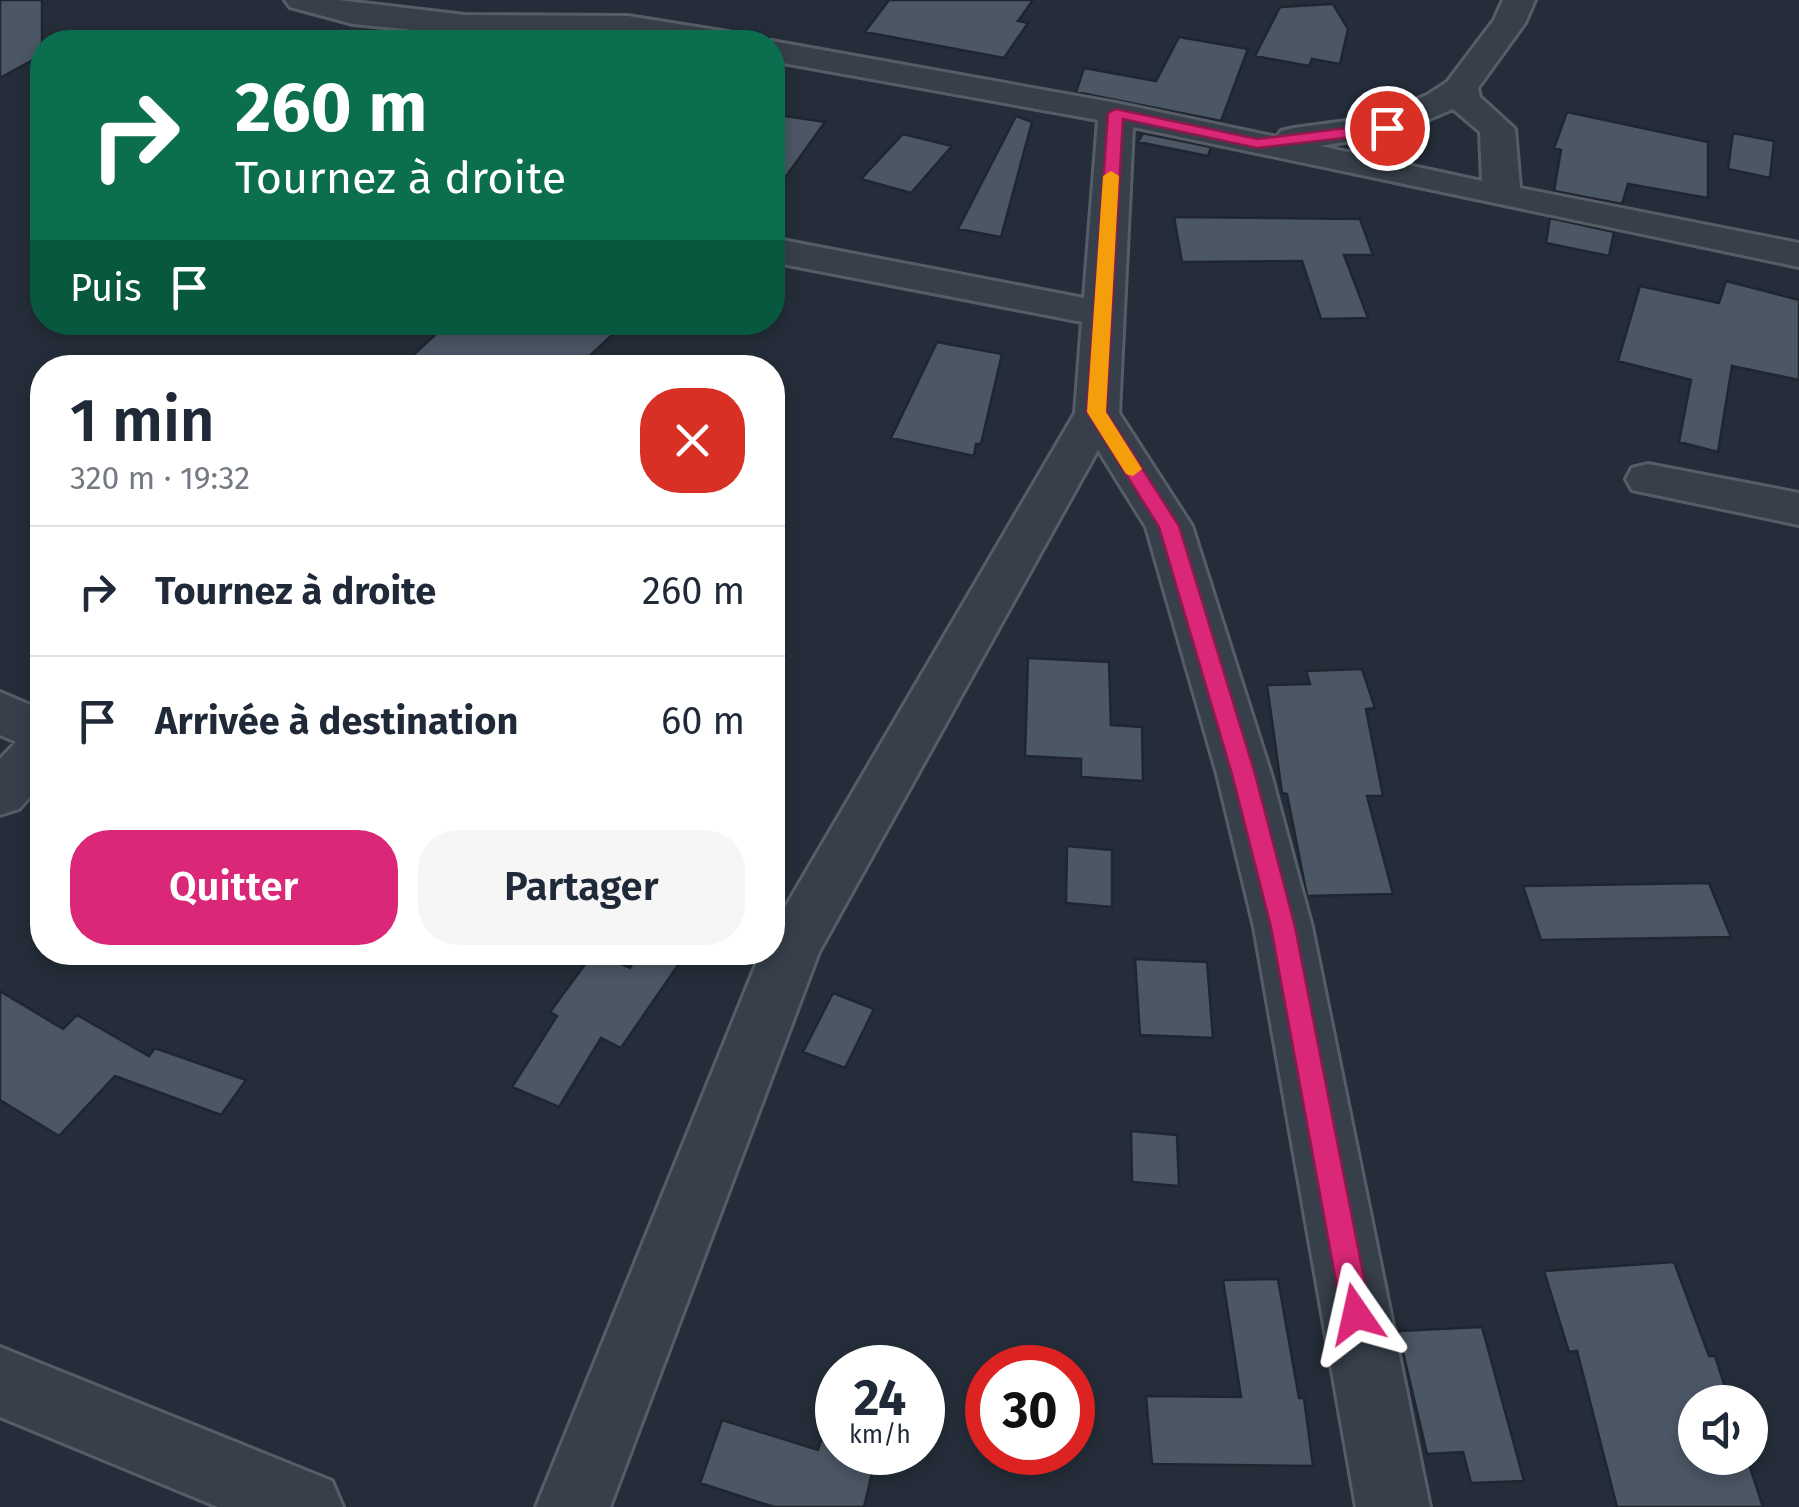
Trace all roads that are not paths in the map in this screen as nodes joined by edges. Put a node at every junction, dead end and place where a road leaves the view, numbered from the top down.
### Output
1 (301, 0) edge
2 (1519, 0) edge
3 (539, 23) junction
4 (528, 30) edge
5 (653, 30) edge
6 (785, 52) edge
7 (1461, 88) junction
8 (1116, 113) junction
9 (1257, 144) junction
10 (1502, 196) junction
11 (785, 252) edge
12 (1799, 254) edge
13 (1100, 313) junction
14 (1097, 412) junction
15 (1648, 479) dead end
16 (1799, 509) edge
17 (0, 712) edge
18 (30, 726) edge
19 (30, 762) edge
20 (0, 794) edge
21 (785, 939) edge
22 (774, 965) edge
23 (0, 1382) edge
24 (306, 1507) edge
25 (572, 1507) edge
26 (1393, 1507) edge

1 - 3 street
2 - 7 street
3 - 4 street
3 - 5 street
6 - 8 street
7 - 9 street
7 - 10 street
8 - 9 street
8 - 13 street
9 - 10 street
10 - 12 street
11 - 13 street
13 - 14 street
14 - 21 street
14 - 26 street
15 - 16 street
17 - 18 street
19 - 20 street
22 - 25 street
23 - 24 street

